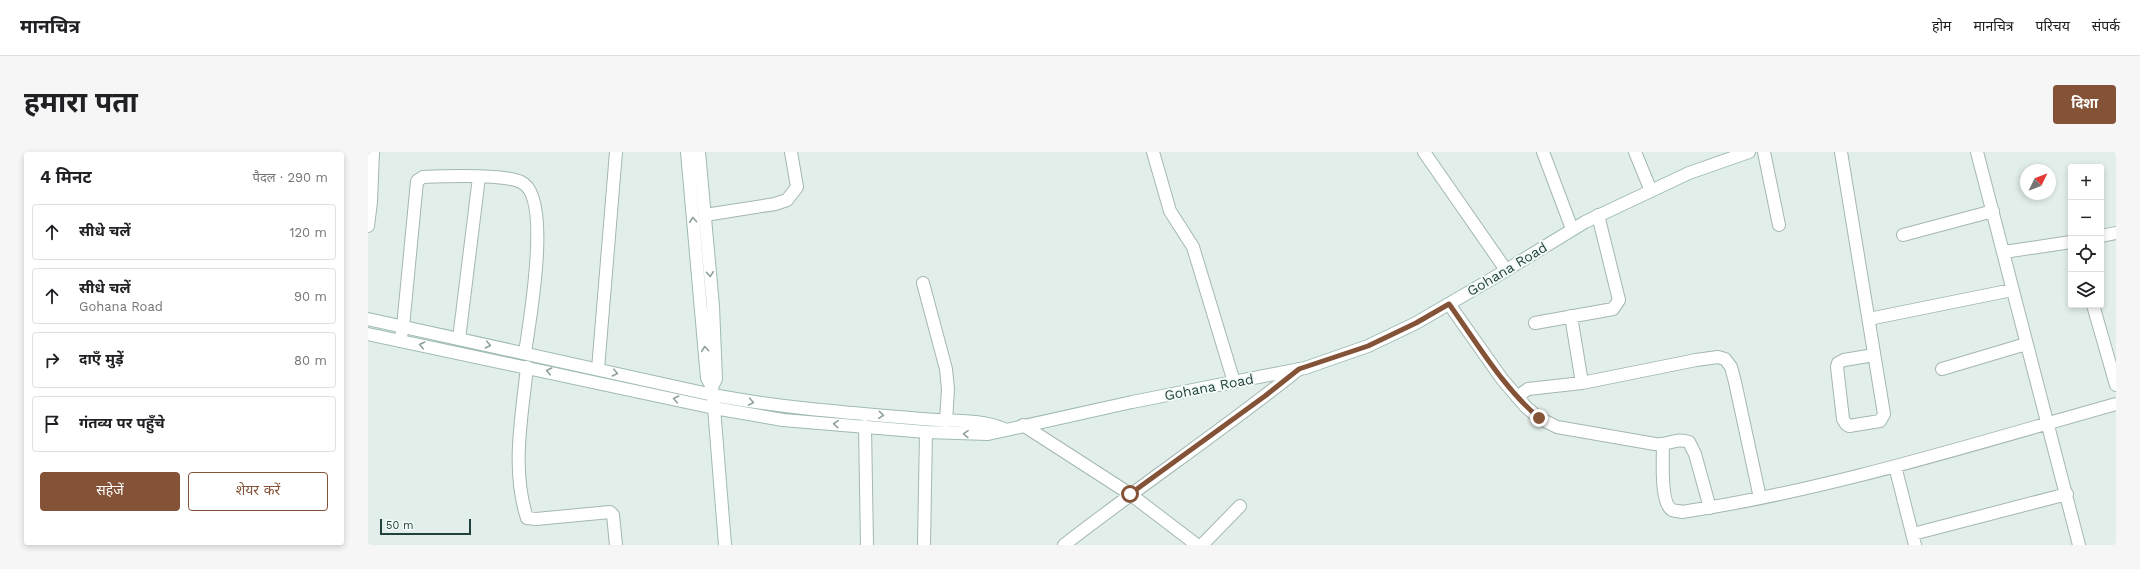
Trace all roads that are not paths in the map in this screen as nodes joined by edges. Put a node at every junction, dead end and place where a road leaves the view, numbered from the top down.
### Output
1 (373, 152) edge
2 (616, 152) edge
3 (687, 152) edge
4 (699, 152) edge
5 (791, 152) edge
6 (1153, 152) edge
7 (1424, 152) edge
8 (1543, 152) edge
9 (1635, 152) edge
10 (1749, 152) edge
11 (1764, 152) edge
12 (1841, 152) edge
13 (1977, 152) edge
14 (479, 177) junction
15 (1651, 191) junction
16 (1993, 211) junction
17 (704, 215) junction
18 (1598, 215) junction
19 (1779, 225) dead end
20 (368, 226) edge
21 (1572, 229) junction
22 (2116, 233) edge
23 (1903, 235) dead end
24 (2104, 235) edge
25 (2068, 242) edge
26 (2004, 252) junction
27 (1506, 270) junction
28 (923, 283) dead end
29 (2012, 290) junction
30 (1449, 304) junction
31 (2094, 308) edge
32 (1571, 316) junction
33 (368, 319) edge
34 (1869, 319) junction
35 (1535, 323) dead end
36 (403, 327) junction
37 (368, 334) edge
38 (459, 339) junction
39 (400, 341) junction
40 (2026, 344) junction
41 (525, 353) junction
42 (1874, 355) junction
43 (527, 367) junction
44 (598, 369) junction
45 (1299, 369) junction
46 (1942, 369) dead end
47 (1234, 382) junction
48 (1582, 383) junction
49 (2116, 386) edge
50 (712, 391) junction
51 (1517, 397) junction
52 (2116, 404) edge
53 (714, 408) junction
54 (946, 422) junction
55 (2047, 423) junction
56 (1023, 425) junction
57 (865, 426) junction
58 (1004, 429) junction
59 (926, 432) junction
60 (1663, 445) junction
61 (1895, 466) junction
62 (1130, 494) junction
63 (2067, 494) junction
64 (1760, 498) junction
65 (1240, 506) dead end
66 (1710, 508) junction
67 (1914, 539) edge
68 (616, 545) edge
69 (725, 545) edge
70 (867, 545) edge
71 (924, 545) edge
72 (1064, 545) edge
73 (1196, 545) edge
74 (1202, 545) edge
75 (2079, 545) edge

1 - 20 street
2 - 44 street
50 -> 3 street
4 - 17 street
5 - 17 street
6 - 47 street
7 - 27 street
8 - 21 street
9 - 15 street
10 - 15 street, Gohana Road
11 - 19 street
12 - 34 street
13 - 16 street
14 - 36 street
14 - 38 street
14 - 41 street
15 - 18 street, Gohana Road
16 - 23 street
16 - 26 street
17 -> 50 street
18 - 21 street, Gohana Road
18 - 32 street
21 - 27 street, Gohana Road
22 - 24 street
25 - 26 street
26 - 29 street
27 - 30 street, Gohana Road
28 - 54 street
29 - 34 street
29 - 40 street
30 - 45 street, Gohana Road
30 - 51 street
31 - 49 street
32 - 35 street
32 - 48 street
33 - 36 street
34 - 42 street
36 - 38 street
36 - 39 street
37 - 39 street, Gohana Road
38 -> 41 street
43 -> 39 street, Gohana Road
40 - 46 street
40 - 55 street
41 - 44 street
42 - 42 street
53 -> 43 street, Gohana Road
43 - 68 street
44 -> 50 street
45 - 47 street, Gohana Road
45 - 62 street
47 - 56 street, Gohana Road
48 - 51 street
48 - 64 street
50 - 53 street
50 -> 54 street
51 - 60 street
52 - 55 street
57 -> 53 street, Gohana Road
53 - 69 street
54 - 58 street
55 - 61 street
55 - 63 street
56 - 58 street, Gohana Road
56 - 62 street
57 - 59 street, Gohana Road
57 - 70 street
58 -> 59 street, Gohana Road
59 - 71 street
60 - 66 street
60 - 66 street
61 - 64 street
61 - 67 street
62 - 72 street
62 - 73 street
63 - 67 street
63 - 75 street
64 - 66 street
65 - 74 street

